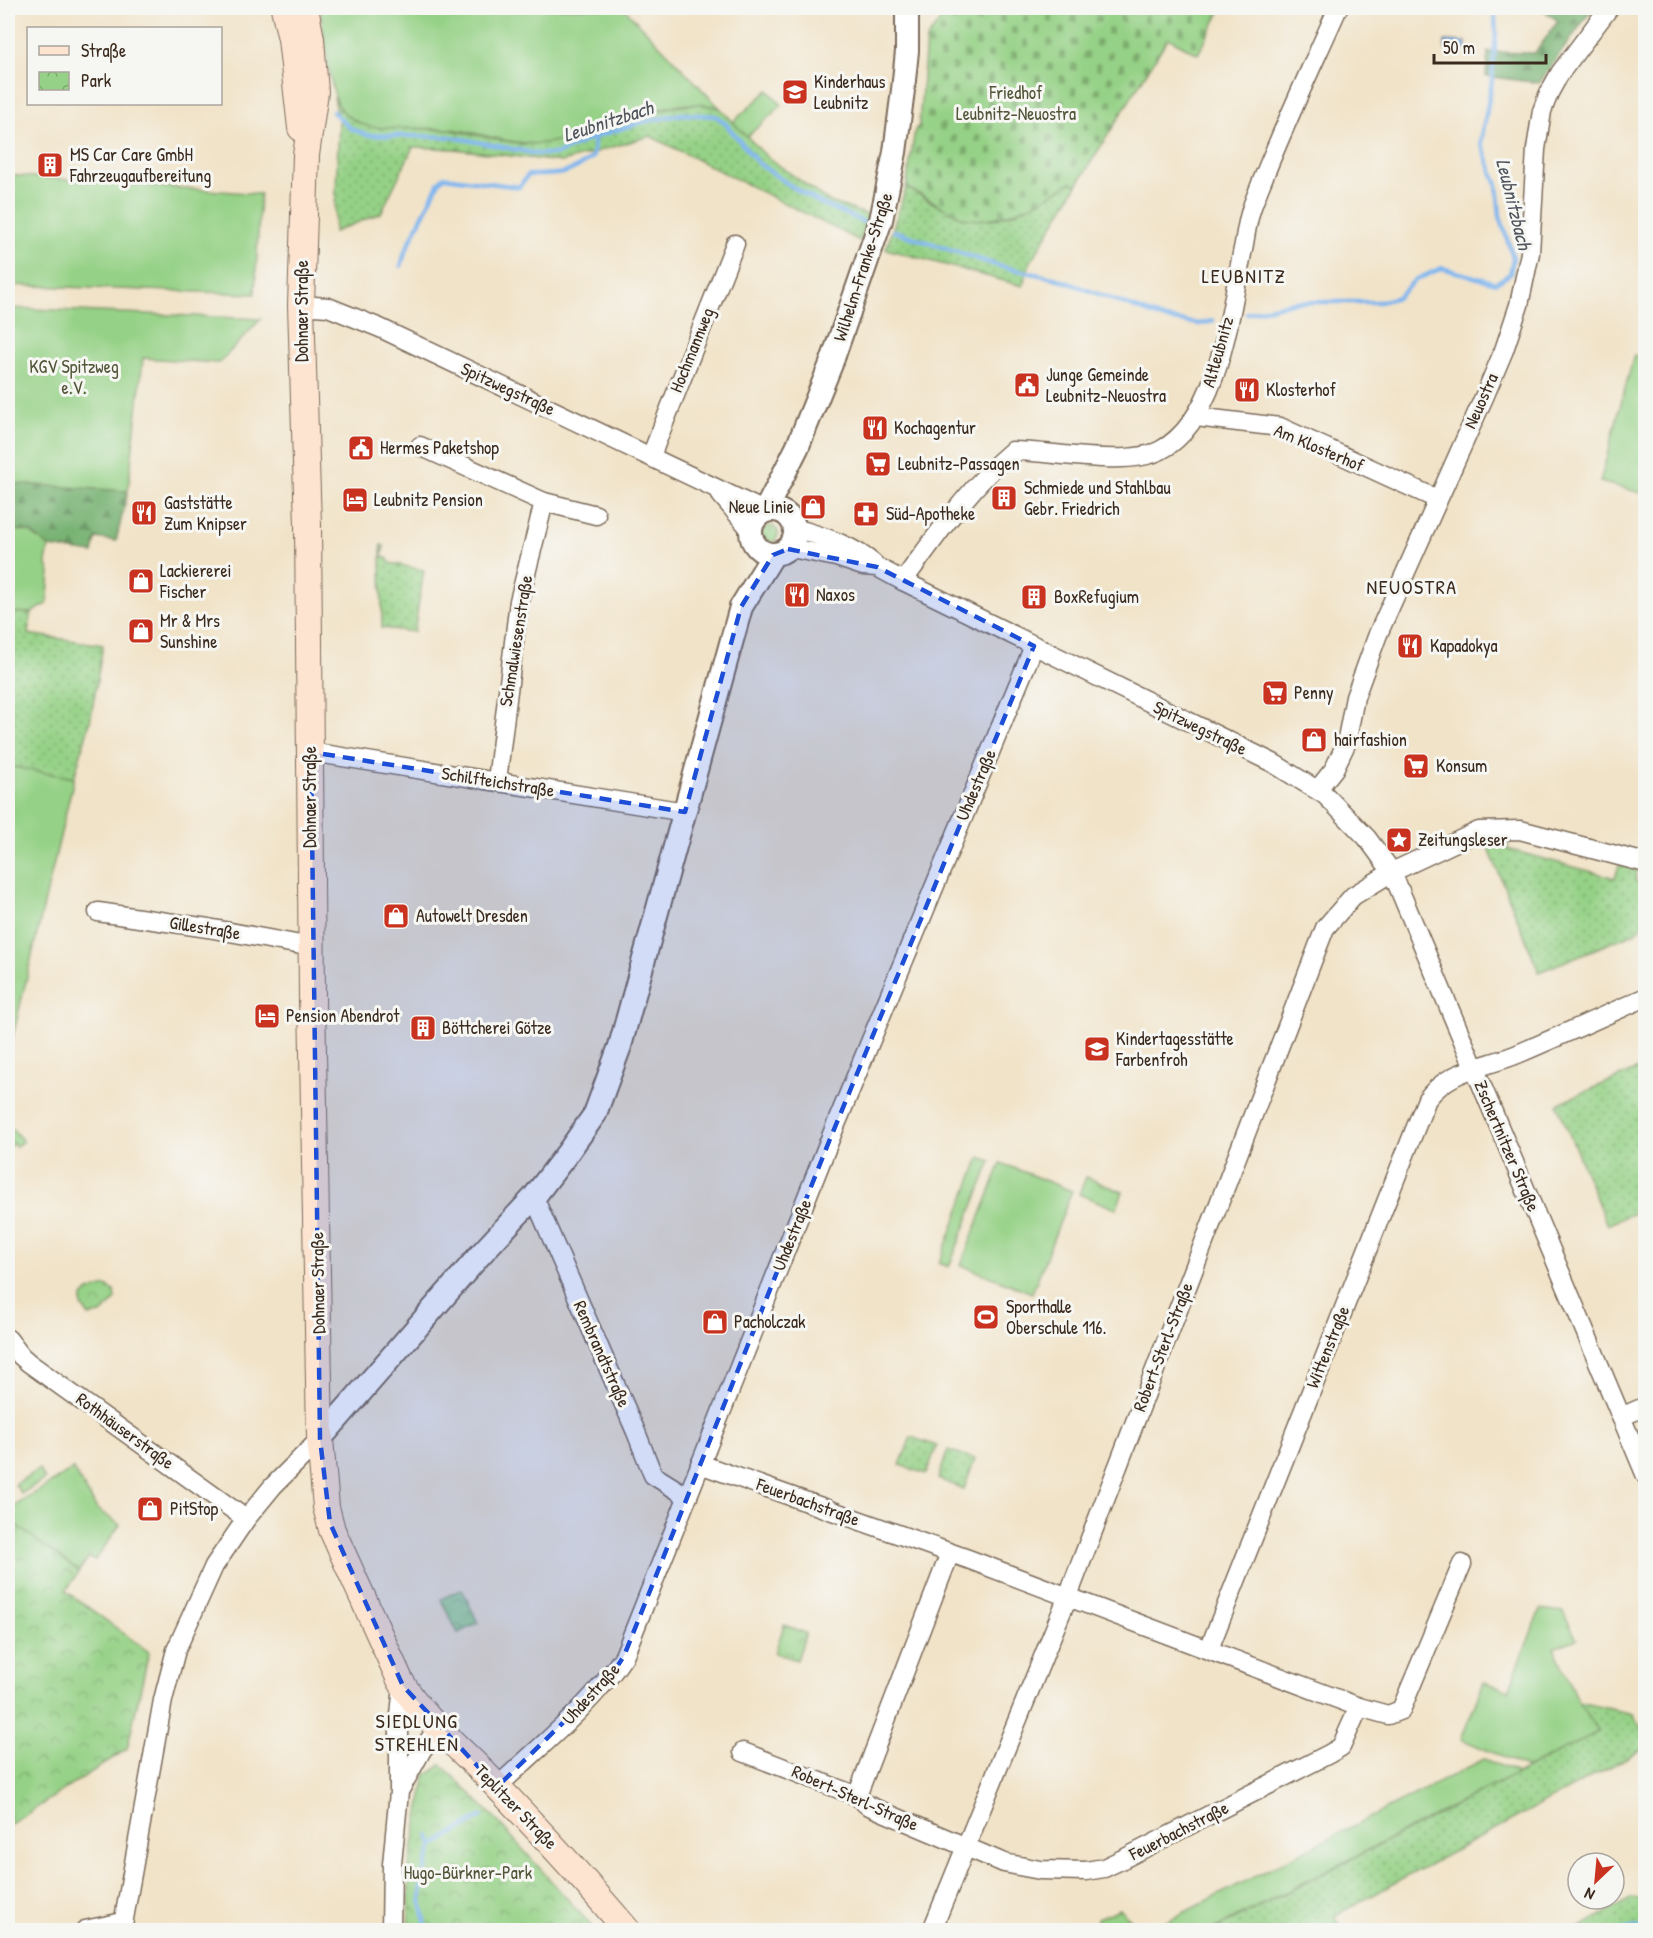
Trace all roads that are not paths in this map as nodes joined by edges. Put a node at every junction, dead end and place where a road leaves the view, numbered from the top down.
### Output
1 (284, 8) edge
2 (305, 8) edge
3 (907, 8) edge
4 (1338, 8) edge
5 (1609, 8) edge
6 (306, 155) junction
7 (735, 244) dead end
8 (301, 306) junction
9 (1196, 417) junction
10 (420, 446) dead end
11 (797, 448) junction
12 (651, 456) junction
13 (1437, 499) junction
14 (544, 502) junction
15 (596, 515) dead end
16 (791, 521) junction
17 (766, 533) junction
18 (877, 567) junction
19 (903, 581) junction
20 (1034, 646) junction
21 (310, 752) junction
22 (497, 781) junction
23 (1318, 789) junction
24 (685, 812) junction
25 (1355, 825) joint
26 (1646, 863) edge
27 (1392, 873) junction
28 (98, 912) dead end
29 (312, 947) junction
30 (1646, 997) edge
31 (1474, 1067) junction
32 (534, 1197) junction
33 (8, 1339) edge
34 (14, 1361) edge
35 (1646, 1406) edge
36 (1621, 1417) junction
37 (320, 1439) junction
38 (700, 1464) junction
39 (1646, 1476) edge
40 (688, 1497) junction
41 (246, 1519) junction
42 (950, 1553) junction
43 (1462, 1564) dead end
44 (1068, 1596) junction
45 (1209, 1649) junction
46 (403, 1686) junction
47 (1359, 1707) junction
48 (438, 1728) junction
49 (743, 1752) dead end
50 (497, 1787) junction
51 (399, 1792) junction
52 (857, 1796) junction
53 (966, 1846) junction
54 (122, 1926) edge
55 (85, 1930) edge
56 (391, 1930) edge
57 (627, 1930) edge
58 (932, 1930) edge

1 - 6 main road, Dohnaer Straße
2 - 6 main road, Dohnaer Straße
3 - 11 street, Wilhelm-Franke-Straße
4 - 9 street, Altleubnitz
5 - 13 street, Neuostra
6 - 8 main road, Dohnaer Straße
7 - 12 street, Hochmannweg
8 - 12 street, Spitzwegstraße
8 - 21 main road, Dohnaer Straße
9 - 13 street, Am Klosterhof
9 - 19 street, Altleubnitz
10 - 14 street
11 - 16 street, Wilhelm-Franke-Straße
11 - 17 street, Wilhelm-Franke-Straße
12 - 17 street, Spitzwegstraße
13 - 23 street, Neuostra
14 - 15 street
14 - 22 street, Schmalwiesenstraße
16 - 17 street, Wilhelm-Franke-Straße
16 - 17 street
16 - 18 street
17 - 18 street
17 - 24 street, Wilhelm-Franke-Straße
18 - 19 street, Spitzwegstraße
19 - 20 street, Spitzwegstraße
20 - 23 street, Spitzwegstraße
20 - 38 street, Uhdestraße
21 - 22 street, Schilfteichstraße
21 - 29 main road, Dohnaer Straße
22 - 24 street, Schilfteichstraße
23 - 25 street, Spitzwegstraße
24 - 32 street, Wilhelm-Franke-Straße
25 - 27 street, Zschertnitzer Straße
26 - 27 street
27 - 31 street, Zschertnitzer Straße
27 - 44 street, Robert-Sterl-Straße
28 - 29 street, Gillestraße
29 - 37 main road, Dohnaer Straße
30 - 31 street, Wittenstraße
31 - 36 street, Zschertnitzer Straße
31 - 45 street, Wittenstraße
32 - 37 street, Wilhelm-Franke-Straße
32 - 40 street, Rembrandtstraße
33 - 34 street, Rothhäuserstraße
34 - 41 street, Rothhäuserstraße
35 - 36 street
36 - 39 street, Zschertnitzer Straße
37 - 41 street
37 - 46 main road, Dohnaer Straße
38 - 40 street, Uhdestraße
38 - 42 street, Feuerbachstraße
40 - 50 street, Uhdestraße
41 - 54 street
42 - 44 street, Feuerbachstraße
42 - 52 street
43 - 47 street, Feuerbachstraße
44 - 45 street, Feuerbachstraße
44 - 53 street, Robert-Sterl-Straße
45 - 47 street, Feuerbachstraße
46 - 48 main road, Teplitzer Straße
46 - 51 street
47 - 53 street, Feuerbachstraße
48 - 50 main road, Teplitzer Straße
48 - 51 street
49 - 52 street, Robert-Sterl-Straße
50 - 57 main road, Teplitzer Straße
51 - 56 street
52 - 53 street, Robert-Sterl-Straße
53 - 58 street, Robert-Sterl-Straße
54 - 55 street

